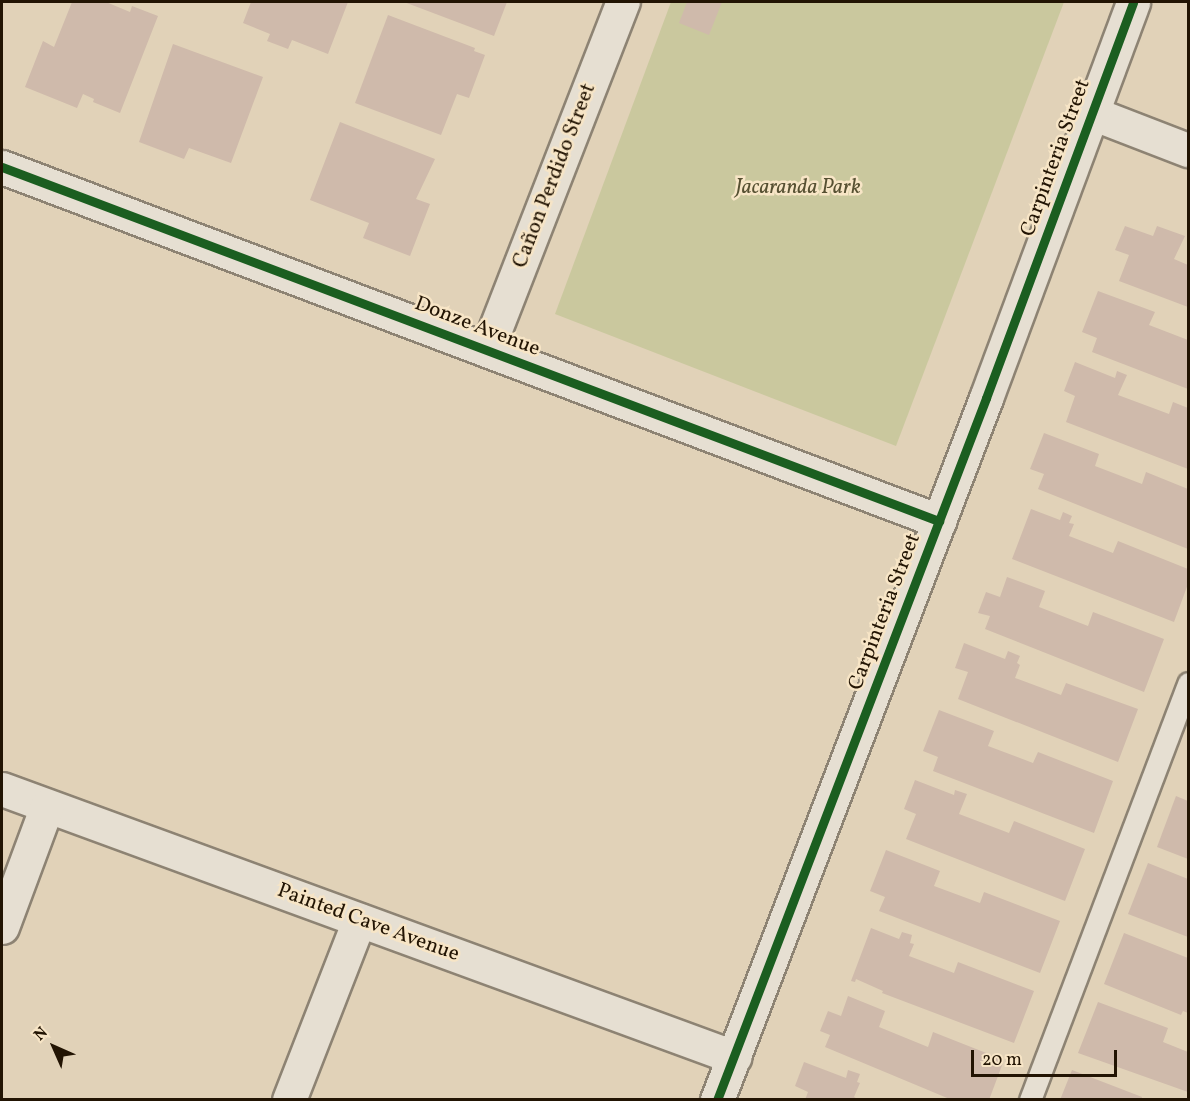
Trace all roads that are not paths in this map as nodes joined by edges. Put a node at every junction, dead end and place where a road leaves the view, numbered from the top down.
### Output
1 (623, 2) edge
2 (1133, 2) edge
3 (1092, 113) junction
4 (1188, 150) edge
5 (2, 167) edge
6 (487, 350) junction
7 (939, 521) junction
8 (1188, 683) edge
9 (2, 789) edge
10 (47, 806) junction
11 (358, 920) junction
12 (2, 927) edge
13 (734, 1057) junction
14 (289, 1100) edge
15 (717, 1100) edge
16 (1030, 1100) edge

1 - 6 street, Cañon Perdido Street
2 - 3 street, Carpinteria Street
3 - 4 street
3 - 7 street, Carpinteria Street
5 - 6 street, Donze Avenue
6 - 7 street, Donze Avenue
7 - 13 street, Carpinteria Street
8 - 16 lane
9 - 10 street, Painted Cave Avenue
10 - 11 street, Painted Cave Avenue
10 - 12 street
11 - 13 street, Painted Cave Avenue
11 - 14 street
13 - 15 street, Carpinteria Street

